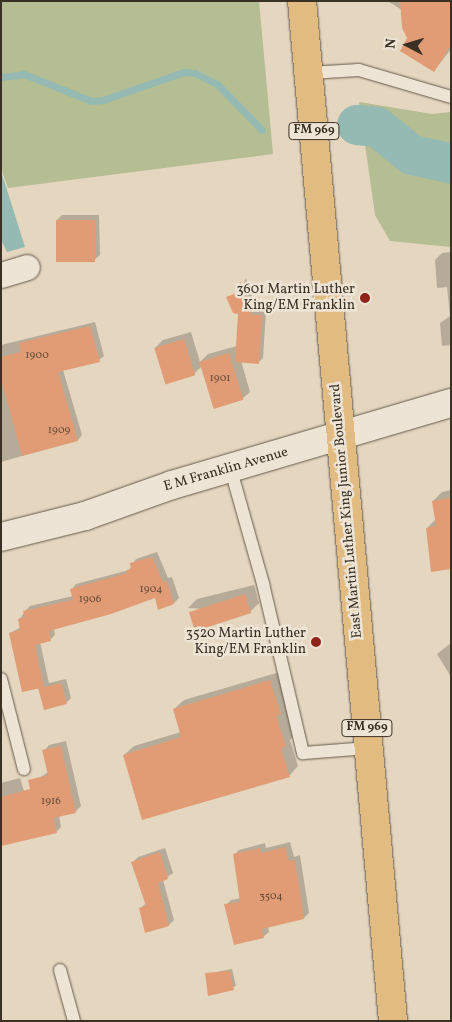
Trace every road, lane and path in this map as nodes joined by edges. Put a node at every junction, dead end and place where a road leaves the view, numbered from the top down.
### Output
1 (302, 1) edge
2 (309, 73) junction
3 (451, 97) edge
4 (27, 267) dead end
5 (1, 275) edge
6 (451, 403) edge
7 (341, 436) junction
8 (230, 467) junction
9 (1, 536) edge
10 (1, 679) edge
11 (369, 748) junction
12 (24, 769) dead end
13 (60, 970) dead end
14 (74, 1021) edge
15 (393, 1021) edge

1 - 2 main road, East Martin Luther King Junior Boulevard / FM 969
2 - 3 lane
2 - 7 main road, East Martin Luther King Junior Boulevard / FM 969
4 - 5 street
6 - 7 street, E M Franklin Avenue
7 - 8 street, E M Franklin Avenue
7 - 11 main road, East Martin Luther King Junior Boulevard / FM 969
8 - 9 street, E M Franklin Avenue
8 - 11 lane
10 - 12 lane
11 - 15 main road, East Martin Luther King Junior Boulevard / FM 969
13 - 14 lane

